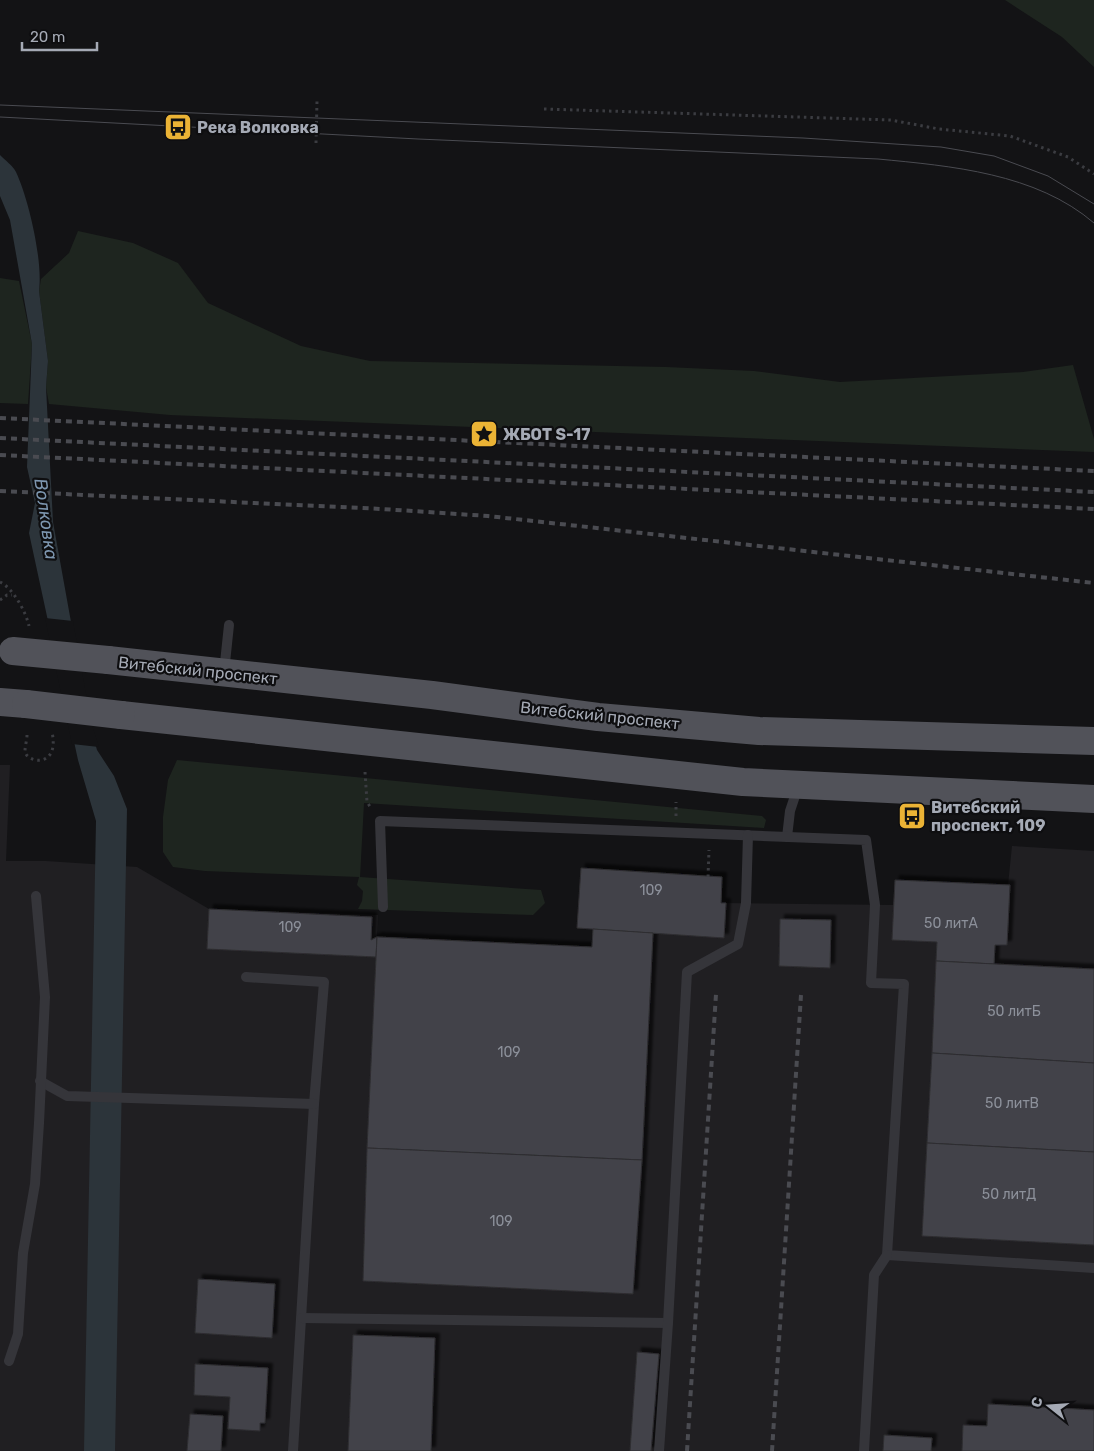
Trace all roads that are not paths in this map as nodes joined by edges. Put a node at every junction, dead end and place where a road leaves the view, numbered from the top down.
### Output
1 (229, 625) dead end
2 (6, 650) edge
3 (224, 673) junction
4 (13, 703) edge
5 (1094, 740) edge
6 (799, 785) junction
7 (1094, 799) edge
8 (748, 835) junction
9 (787, 837) junction
10 (36, 896) dead end
11 (383, 907) dead end
12 (246, 977) dead end
13 (40, 1082) junction
14 (314, 1104) junction
15 (887, 1255) junction
16 (1094, 1268) edge
17 (302, 1318) junction
18 (668, 1324) junction
19 (10, 1362) dead end
20 (293, 1451) edge
21 (659, 1451) edge
22 (864, 1451) edge

1 - 3 lane
2 - 3 main road, Витебский проспект, bridge
3 - 5 main road, Витебский проспект
4 - 6 main road, bridge
6 - 7 main road
6 - 9 lane
8 - 9 lane
8 - 11 lane
8 - 18 lane
9 - 15 lane
10 - 13 lane
12 - 14 lane
13 - 14 lane
13 - 19 lane
14 - 17 lane
15 - 16 lane
15 - 22 lane
17 - 18 lane
17 - 20 lane
18 - 21 lane

